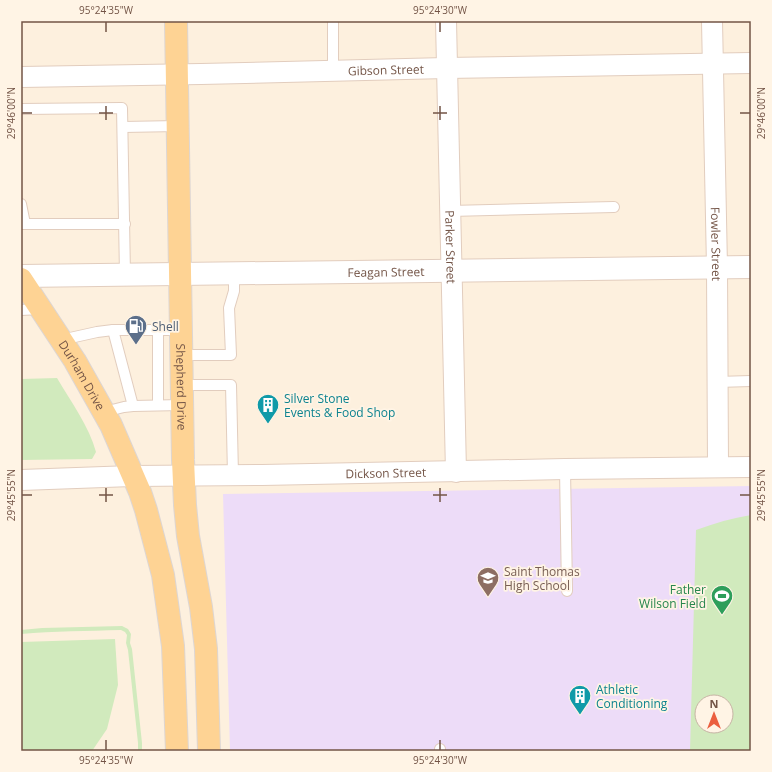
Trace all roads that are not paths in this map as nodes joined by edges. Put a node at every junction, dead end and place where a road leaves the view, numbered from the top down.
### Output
1 (176, 21) edge
2 (333, 21) edge
3 (446, 21) edge
4 (712, 21) edge
5 (751, 63) edge
6 (712, 64) junction
7 (446, 68) junction
8 (333, 71) junction
9 (177, 74) junction
10 (21, 77) edge
11 (21, 109) edge
12 (178, 126) junction
13 (123, 127) junction
14 (21, 204) edge
15 (614, 207) dead end
16 (450, 212) junction
17 (23, 224) edge
18 (124, 224) junction
19 (717, 267) junction
20 (751, 267) edge
21 (451, 270) junction
22 (180, 274) junction
23 (234, 274) junction
24 (126, 275) junction
25 (21, 278) edge
26 (31, 309) edge
27 (112, 330) junction
28 (158, 330) junction
29 (181, 330) junction
30 (61, 340) junction
31 (181, 355) junction
32 (751, 381) edge
33 (717, 382) junction
34 (182, 395) junction
35 (133, 406) junction
36 (158, 406) junction
37 (104, 412) junction
38 (718, 467) junction
39 (751, 467) edge
40 (565, 469) junction
41 (456, 472) junction
42 (233, 475) junction
43 (132, 476) junction
44 (184, 476) junction
45 (21, 480) edge
46 (567, 591) dead end
47 (177, 751) edge
48 (209, 751) edge

1 - 9 main road, Shepherd Drive
2 - 8 lane
3 - 7 street, Parker Street
4 - 6 street, Fowler Street
5 - 6 street, Gibson Street
6 - 7 street, Gibson Street
6 - 19 street, Fowler Street
7 - 8 street, Gibson Street
7 - 16 street, Parker Street
8 - 9 street, Gibson Street
9 - 10 street, Gibson Street
9 - 12 main road, Shepherd Drive
11 - 13 lane
12 - 13 lane
12 - 22 main road, Shepherd Drive
13 - 18 lane
14 - 17 lane
15 - 16 lane
16 - 21 street, Parker Street
17 - 18 lane
18 - 24 lane
19 - 20 street, Feagan Street
19 - 21 street, Feagan Street
19 - 33 street, Fowler Street
21 - 23 street, Feagan Street
21 - 41 street, Parker Street
22 - 23 street, Feagan Street
22 - 24 street, Feagan Street
22 - 29 main road, Shepherd Drive
23 - 31 lane
24 - 25 street, Feagan Street
25 - 26 main road, Durham Drive
26 - 30 main road, Durham Drive
27 - 28 lane
27 - 30 lane
27 - 35 lane
28 - 29 lane
28 - 36 lane
29 - 31 main road, Shepherd Drive
30 - 37 main road, Durham Drive
31 - 34 main road, Shepherd Drive
32 - 33 lane
33 - 38 street, Fowler Street
34 - 36 lane
34 - 42 lane
34 - 44 main road, Shepherd Drive
35 - 36 lane
35 - 37 lane
37 - 43 main road, Durham Drive
38 - 39 street, Dickson Street
38 - 40 street, Dickson Street
40 - 41 street, Dickson Street
40 - 46 lane
41 - 42 street, Dickson Street
42 - 44 street, Dickson Street
43 - 44 street, Dickson Street
43 - 45 street, Dickson Street
43 - 47 main road
44 - 48 main road, Shepherd Drive

